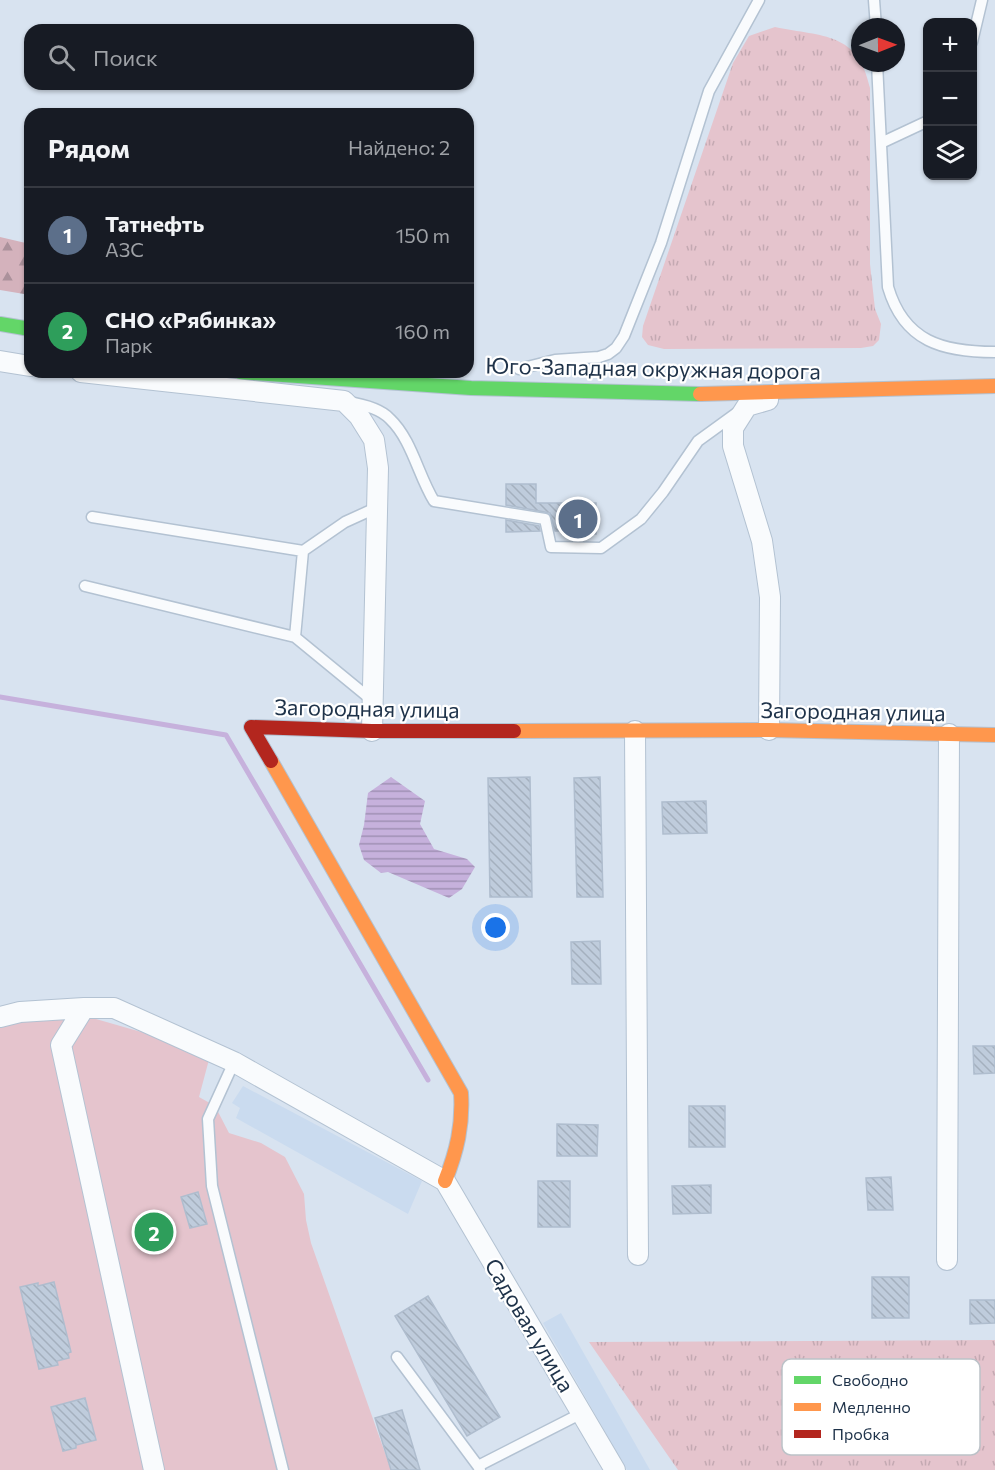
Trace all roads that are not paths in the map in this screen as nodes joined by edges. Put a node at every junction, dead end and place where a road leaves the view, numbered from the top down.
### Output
1 (759, 0) edge
2 (874, 0) edge
3 (982, 0) edge
4 (875, 18) edge
5 (977, 21) edge
6 (877, 72) edge
7 (923, 123) edge
8 (881, 143) junction
9 (0, 324) edge
10 (24, 328) edge
11 (995, 352) edge
12 (0, 361) edge
13 (24, 365) edge
14 (514, 369) joint
15 (594, 371) dead end
16 (135, 378) edge
17 (323, 378) edge
18 (995, 386) edge
19 (792, 393) junction
20 (344, 401) junction
21 (747, 406) junction
22 (378, 507) junction
23 (92, 517) dead end
24 (303, 551) junction
25 (85, 586) dead end
26 (295, 637) junction
27 (373, 701) junction
28 (769, 730) junction
29 (372, 731) junction
30 (635, 731) junction
31 (949, 734) junction
32 (995, 735) edge
33 (84, 1008) junction
34 (0, 1017) edge
35 (234, 1062) junction
36 (445, 1181) junction
37 (638, 1255) dead end
38 (947, 1260) dead end
39 (397, 1357) dead end
40 (582, 1413) junction
41 (479, 1468) edge
42 (154, 1470) edge
43 (283, 1470) edge
44 (615, 1470) edge

1 - 14 lane
2 - 4 lane
3 - 5 lane
6 - 8 lane
7 - 8 lane
8 - 11 lane
9 - 10 main road
12 - 13 street
14 - 15 main road, Юго-Западная окружная дорога
16 - 20 street
17 - 19 main road, Юго-Западная окружная дорога
18 - 19 main road, Юго-Западная окружная дорога
19 - 21 street
20 - 21 lane
20 - 22 street
21 - 28 street
22 - 24 lane
22 - 27 street
23 - 24 lane
24 - 26 lane
25 - 26 lane
26 - 27 lane
27 - 29 street
28 - 30 main road, Загородная улица
28 - 31 main road, Загородная улица
29 - 30 main road, Загородная улица
29 - 36 main road, Загородная улица
30 - 37 street
31 - 32 main road, Загородная улица
31 - 38 street
33 - 34 street
33 - 35 street
33 - 42 street
35 - 36 street
35 - 43 lane
36 - 40 street, Садовая улица
39 - 41 lane
40 - 41 lane
40 - 44 street, Садовая улица

